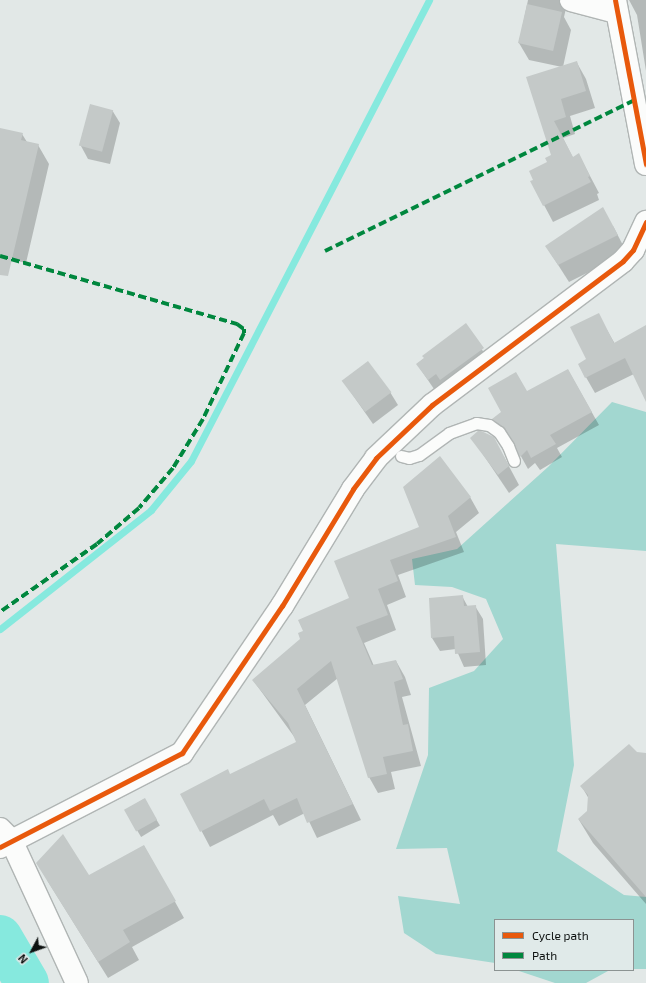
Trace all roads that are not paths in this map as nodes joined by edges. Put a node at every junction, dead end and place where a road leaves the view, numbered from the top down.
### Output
1 (571, 0) edge
2 (615, 6) edge
3 (644, 140) edge
4 (646, 164) edge
5 (645, 230) edge
6 (401, 456) dead end
7 (514, 462) dead end
8 (4, 839) edge
9 (77, 983) edge

1 - 2 street
2 - 3 street
3 - 4 street
5 - 8 street
6 - 7 lane
8 - 9 street

